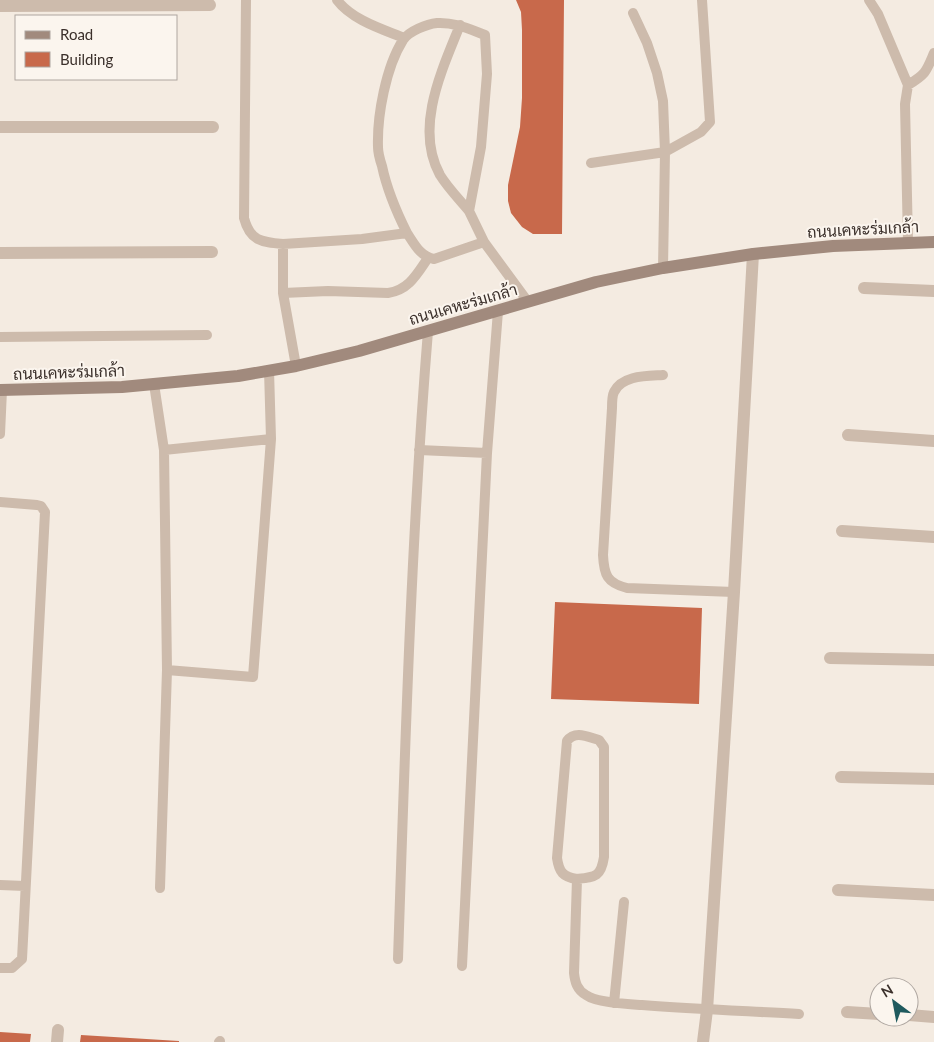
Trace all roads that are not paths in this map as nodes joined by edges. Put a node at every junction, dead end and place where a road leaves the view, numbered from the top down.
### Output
1 (246, 0) edge
2 (337, 0) edge
3 (702, 0) edge
4 (869, 0) edge
5 (210, 5) dead end
6 (0, 6) edge
7 (633, 13) dead end
8 (460, 25) junction
9 (404, 38) junction
10 (934, 53) edge
11 (908, 85) junction
12 (0, 127) edge
13 (213, 127) dead end
14 (665, 152) junction
15 (591, 163) dead end
16 (469, 211) junction
17 (407, 233) junction
18 (484, 242) junction
19 (908, 242) junction
20 (934, 242) edge
21 (283, 244) junction
22 (212, 252) dead end
23 (0, 253) edge
24 (753, 254) junction
25 (428, 258) junction
26 (663, 268) junction
27 (864, 288) dead end
28 (934, 290) edge
29 (283, 293) junction
30 (528, 302) junction
31 (498, 311) junction
32 (428, 331) junction
33 (207, 335) dead end
34 (0, 337) edge
35 (296, 366) junction
36 (269, 370) junction
37 (663, 375) dead end
38 (154, 384) junction
39 (1, 390) edge
40 (0, 434) edge
41 (848, 435) dead end
42 (271, 439) junction
43 (934, 441) edge
44 (164, 450) junction
45 (418, 450) junction
46 (487, 453) junction
47 (0, 502) edge
48 (842, 531) dead end
49 (934, 537) edge
50 (734, 592) junction
51 (830, 658) dead end
52 (934, 660) edge
53 (167, 670) junction
54 (841, 777) dead end
55 (934, 779) edge
56 (577, 879) junction
57 (0, 886) edge
58 (26, 886) junction
59 (160, 888) dead end
60 (838, 890) dead end
61 (934, 895) edge
62 (624, 902) dead end
63 (398, 959) dead end
64 (462, 966) dead end
65 (0, 968) edge
66 (614, 1003) junction
67 (707, 1010) junction
68 (847, 1012) dead end
69 (869, 1013) edge
70 (798, 1014) dead end
71 (919, 1016) edge
72 (934, 1017) edge
73 (703, 1042) edge

1 - 21 lane
2 - 9 lane
3 - 14 lane
4 - 11 lane
5 - 6 street
7 - 14 lane
8 - 9 lane
8 - 16 lane
8 - 16 lane
9 - 17 lane
10 - 11 lane
11 - 19 lane
12 - 13 street
14 - 15 lane
14 - 26 lane
16 - 18 lane
17 - 21 lane
17 - 25 lane
18 - 25 lane
18 - 30 lane
19 - 20 street, ถนนเคหะร่มเกล้า
19 - 24 street, ถนนเคหะร่มเกล้า
21 - 29 lane
22 - 23 street
24 - 26 street, ถนนเคหะร่มเกล้า
24 - 50 street
25 - 29 lane
26 - 30 street, ถนนเคหะร่มเกล้า
27 - 28 street
29 - 35 lane
30 - 31 street, ถนนเคหะร่มเกล้า
31 - 32 street, ถนนเคหะร่มเกล้า
31 - 46 lane
32 - 35 street, ถนนเคหะร่มเกล้า
32 - 45 lane
33 - 34 lane
35 - 36 street, ถนนเคหะร่มเกล้า
36 - 38 street, ถนนเคหะร่มเกล้า
36 - 42 lane
37 - 50 lane
38 - 39 street, ถนนเคหะร่มเกล้า
38 - 44 lane
39 - 40 lane
41 - 43 street
42 - 44 lane
42 - 53 lane
44 - 53 lane
45 - 46 lane
45 - 63 lane
46 - 64 lane
47 - 58 lane
48 - 49 street
50 - 67 street
51 - 52 street
53 - 59 lane
54 - 55 street
56 - 56 lane
56 - 66 lane
57 - 58 lane
58 - 65 lane
60 - 61 street
62 - 66 lane
66 - 67 lane
67 - 70 lane
67 - 73 street
68 - 69 street
71 - 72 street

